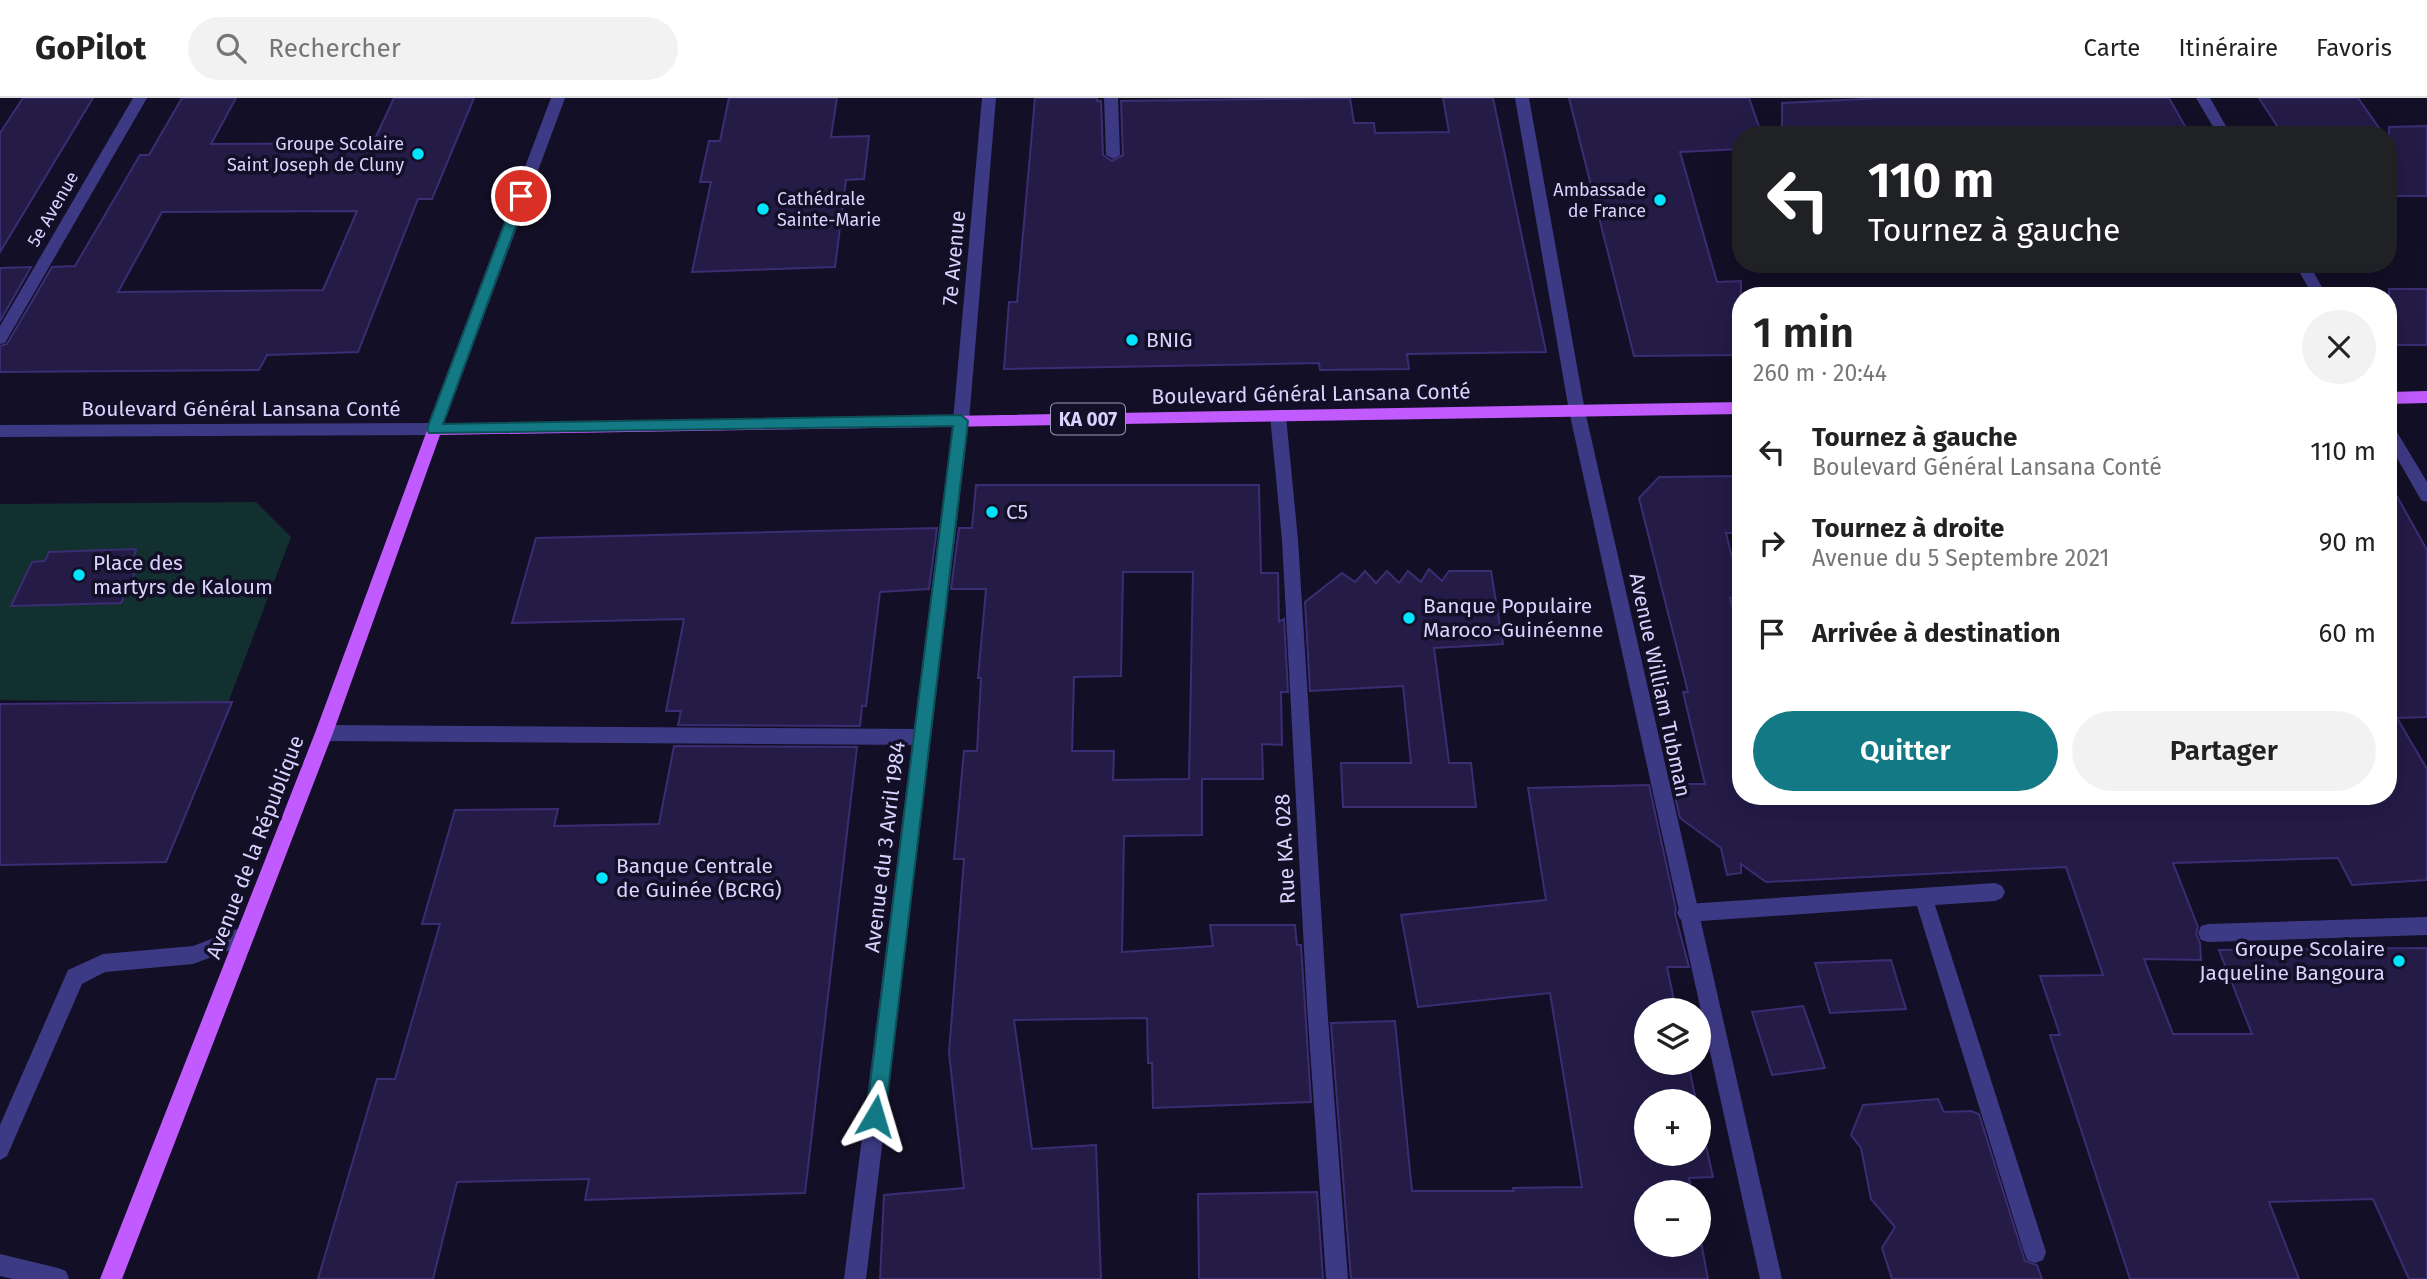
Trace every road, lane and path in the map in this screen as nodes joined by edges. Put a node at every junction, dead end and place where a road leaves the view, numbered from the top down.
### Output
1 (140, 98) edge
2 (558, 98) edge
3 (989, 98) edge
4 (1111, 98) edge
5 (1522, 98) edge
6 (2203, 98) edge
7 (2220, 126) edge
8 (1113, 155) dead end
9 (0, 339) edge
10 (2397, 397) edge
11 (2427, 397) edge
12 (1732, 408) edge
13 (1577, 411) junction
14 (1278, 416) junction
15 (961, 421) junction
16 (434, 429) junction
17 (0, 431) edge
18 (2397, 445) edge
19 (2427, 496) edge
20 (324, 733) junction
21 (922, 737) junction
22 (1995, 892) dead end
23 (1923, 896) junction
24 (1687, 912) junction
25 (2427, 926) edge
26 (2208, 933) dead end
27 (245, 935) junction
28 (0, 1149) edge
29 (2035, 1252) dead end
30 (0, 1265) edge
31 (58, 1279) edge
32 (111, 1279) edge
33 (855, 1279) edge
34 (1337, 1279) edge
35 (1771, 1279) edge

1 - 9 street, 5e Avenue
2 - 16 street
3 - 15 street, 7e Avenue
4 - 8 street
5 - 13 street, Avenue William Tubman
6 - 7 street
10 - 11 main road
12 - 13 main road, Boulevard Général Lansana Conté / KA 007
13 - 14 main road, Boulevard Général Lansana Conté / KA 007
13 - 24 street, Avenue William Tubman
14 - 15 main road, Boulevard Général Lansana Conté / KA 007
14 - 34 street, Rue KA. 028
15 - 16 main road, Boulevard Général Lansana Conté / KA 007
15 - 21 street, Avenue du 3 Avril 1984
16 - 17 street, Boulevard Général Lansana Conté
16 - 20 main road, Avenue de la République
18 - 19 street
20 - 21 street
20 - 27 main road, Avenue de la République
21 - 33 street, Avenue du 3 Avril 1984
22 - 23 street
23 - 24 street
23 - 29 street
24 - 35 street, Avenue William Tubman
25 - 26 street
27 - 28 street
27 - 32 main road, Avenue de la République
30 - 31 street

